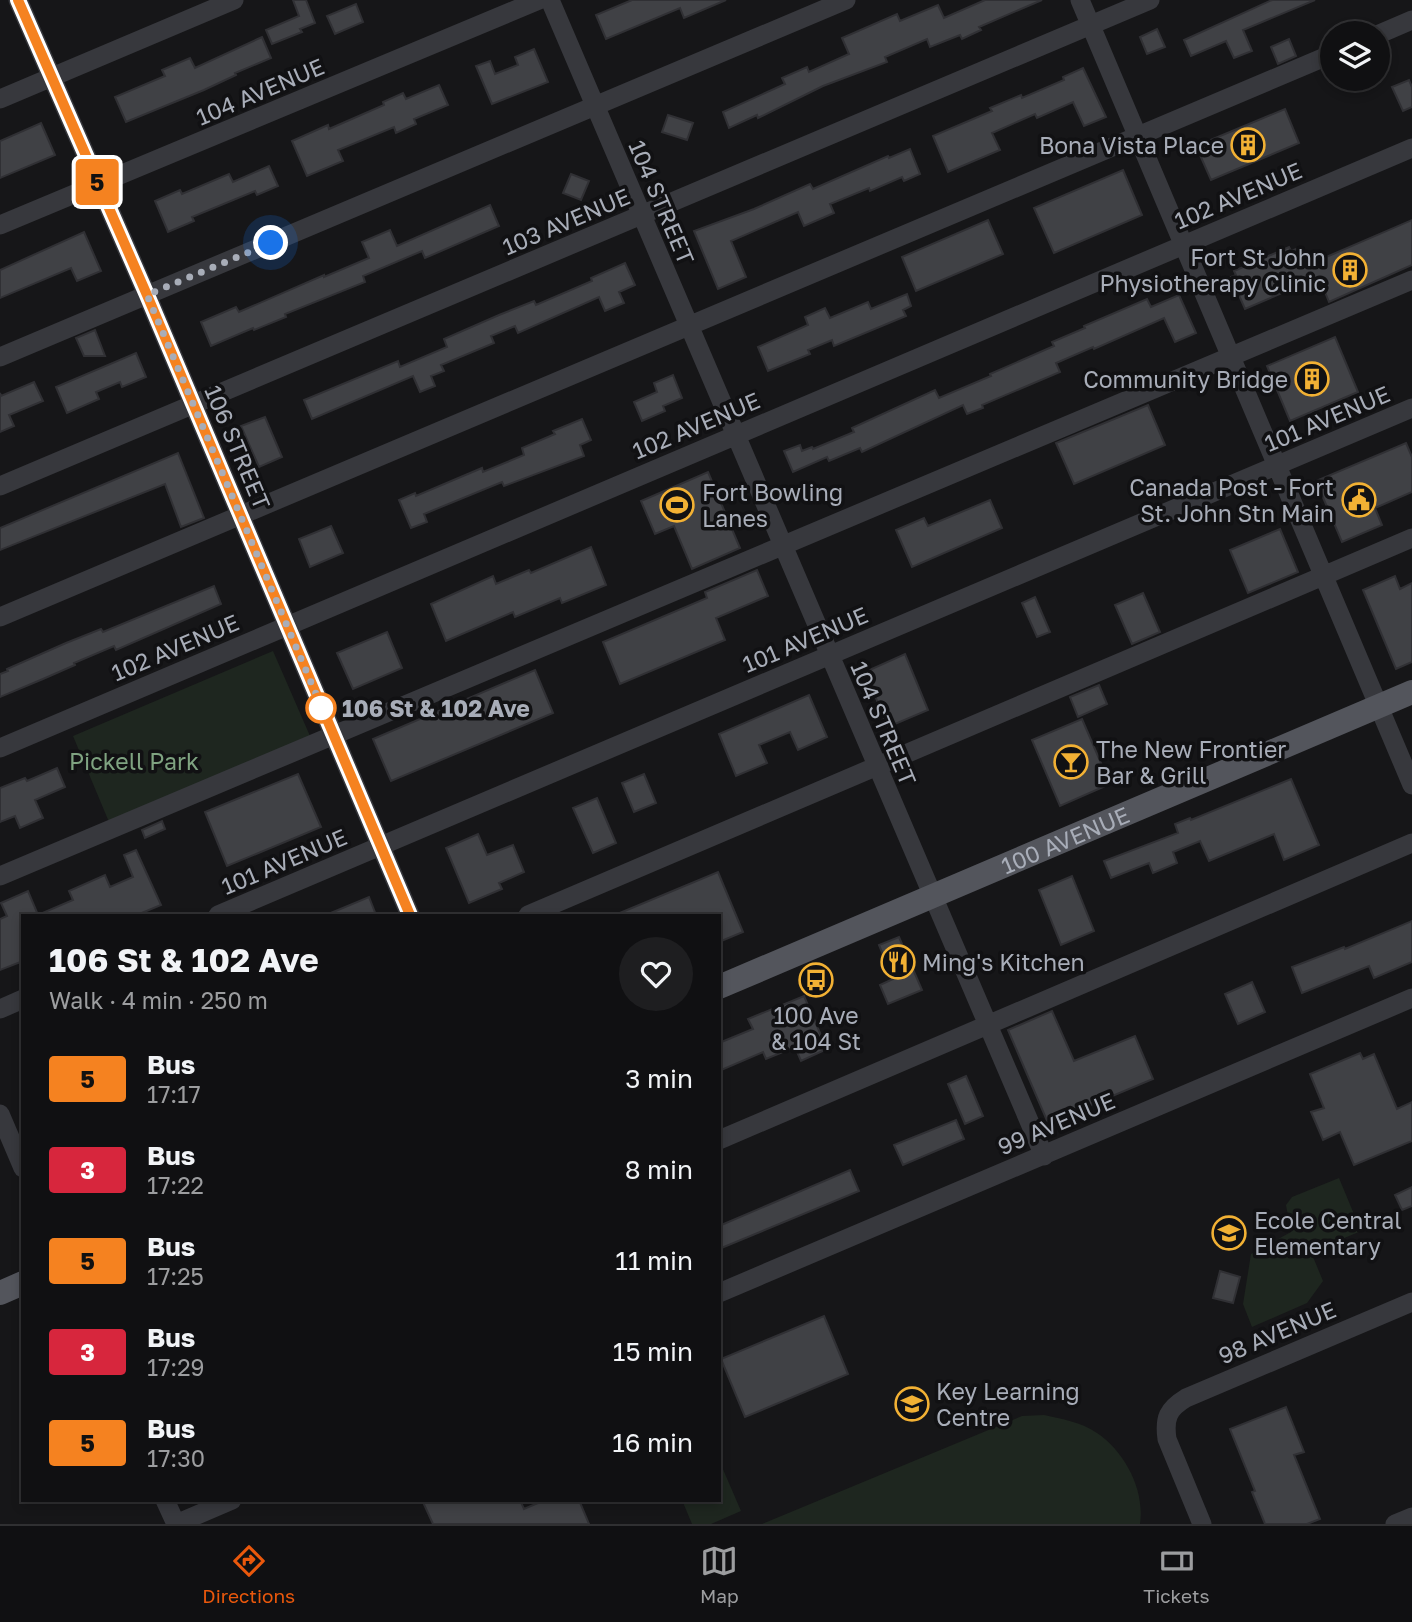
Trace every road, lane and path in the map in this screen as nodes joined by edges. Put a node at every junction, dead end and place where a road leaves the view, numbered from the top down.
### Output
1 (18, 0) edge
2 (234, 0) edge
3 (539, 0) edge
4 (550, 0) edge
5 (846, 0) edge
6 (1080, 0) edge
7 (1150, 0) edge
8 (1412, 20) edge
9 (1091, 25) junction
10 (1390, 29) edge
11 (1320, 59) edge
12 (51, 78) junction
13 (0, 99) edge
14 (595, 106) junction
15 (1139, 136) junction
16 (1412, 148) edge
17 (99, 185) junction
18 (641, 216) junction
19 (0, 225) edge
20 (1184, 244) junction
21 (1412, 279) edge
22 (147, 295) junction
23 (688, 327) junction
24 (1232, 356) junction
25 (0, 357) edge
26 (194, 405) junction
27 (1412, 408) edge
28 (734, 435) junction
29 (1278, 466) junction
30 (0, 486) edge
31 (240, 515) junction
32 (1412, 538) edge
33 (782, 546) junction
34 (1324, 576) junction
35 (0, 617) edge
36 (287, 626) junction
37 (828, 656) junction
38 (1412, 692) edge
39 (1379, 706) junction
40 (333, 735) junction
41 (0, 748) edge
42 (876, 766) junction
43 (1412, 785) edge
44 (1412, 843) edge
45 (381, 846) junction
46 (0, 876) edge
47 (932, 897) junction
48 (220, 914) edge
49 (410, 914) edge
50 (530, 914) edge
51 (721, 986) edge
52 (1412, 998) edge
53 (21, 1000) edge
54 (0, 1009) edge
55 (988, 1026) junction
56 (0, 1114) edge
57 (10, 1134) edge
58 (721, 1139) edge
59 (1044, 1156) junction
60 (21, 1163) edge
61 (21, 1284) edge
62 (721, 1292) edge
63 (0, 1293) edge
64 (1412, 1302) edge
65 (166, 1502) edge
66 (227, 1502) edge
67 (1412, 1517) edge
68 (176, 1524) edge
69 (1202, 1524) edge
70 (1395, 1524) edge

1 - 12 street, 106 STREET
2 - 12 street
3 - 17 street, 104 AVENUE
4 - 14 street, 104 STREET
5 - 14 street
6 - 9 street
7 - 9 street, 103 AVENUE
8 - 10 street
9 - 15 street
9 - 18 street, 103 AVENUE
11 - 15 street
12 - 13 street
12 - 17 street, 106 STREET
14 - 18 street, 104 STREET
14 - 22 street
15 - 20 street
15 - 23 street
16 - 20 street, 102 AVENUE
17 - 19 street, 104 AVENUE
17 - 22 street, 106 STREET
18 - 23 street, 104 STREET
18 - 26 street, 103 AVENUE
20 - 24 street
20 - 28 street, 102 AVENUE
21 - 24 street
22 - 25 street
22 - 26 street, 106 STREET
23 - 28 street, 104 STREET
23 - 31 street
24 - 29 street
24 - 33 street
26 - 30 street, 103 AVENUE
26 - 31 street, 106 STREET
27 - 29 street, 101 AVENUE
28 - 33 street, 104 STREET
28 - 36 street, 102 AVENUE
29 - 34 street
29 - 37 street, 101 AVENUE
31 - 35 street
31 - 36 street, 106 STREET
32 - 34 street
33 - 37 street, 104 STREET
33 - 40 street
34 - 39 street
34 - 42 street
36 - 40 street, 106 STREET
36 - 41 street, 102 AVENUE
37 - 42 street, 104 STREET
37 - 45 street, 101 AVENUE
38 - 39 main road, 100 AVENUE
39 - 43 street
39 - 47 main road, 100 AVENUE
40 - 45 street, 106 STREET
40 - 46 street
42 - 47 street, 104 STREET
42 - 50 street
44 - 55 street
45 - 48 street, 101 AVENUE
45 - 49 street, 106 STREET
47 - 51 main road, 100 AVENUE
47 - 55 street, 104 STREET
52 - 59 street, 99 AVENUE
53 - 54 street
55 - 58 street
55 - 59 street, 104 STREET
56 - 57 street
57 - 60 street
59 - 62 street, 99 AVENUE
61 - 63 main road
64 - 69 street, 98 AVENUE
65 - 68 street
66 - 68 street
67 - 70 street

